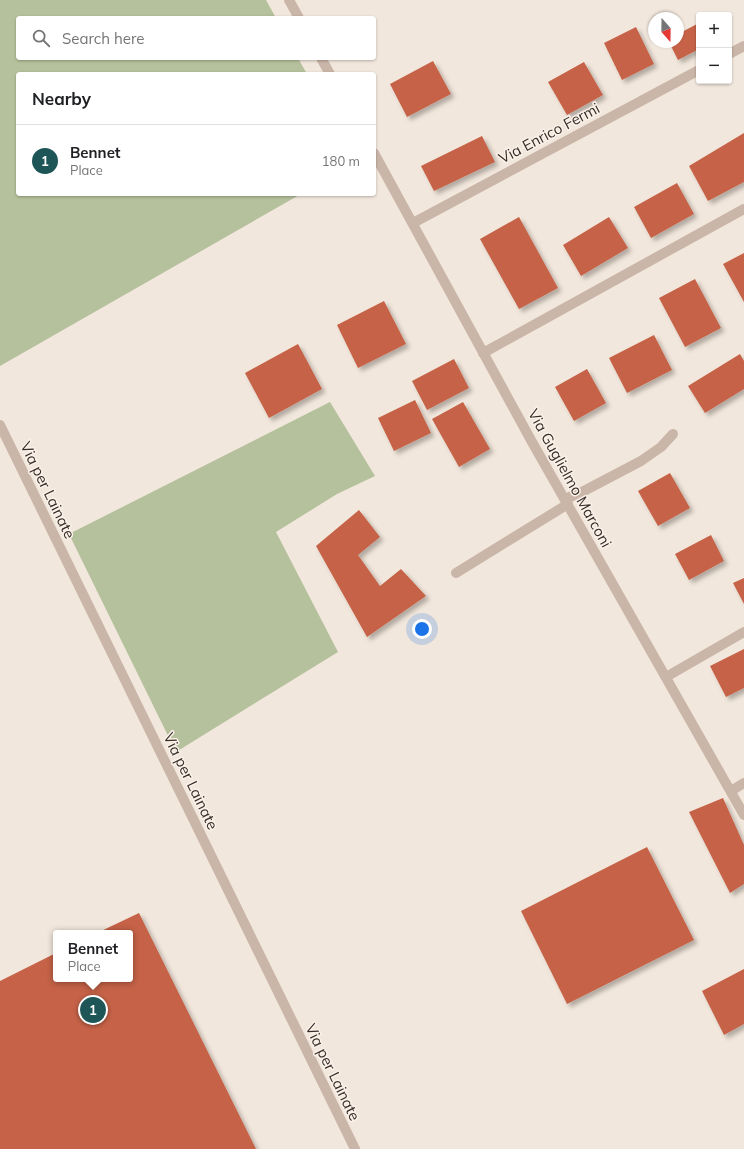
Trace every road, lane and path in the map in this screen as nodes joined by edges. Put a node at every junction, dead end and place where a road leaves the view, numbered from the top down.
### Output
1 (289, 0) edge
2 (298, 16) edge
3 (744, 46) edge
4 (732, 52) edge
5 (322, 60) edge
6 (329, 72) edge
7 (696, 72) edge
8 (376, 157) edge
9 (744, 209) edge
10 (413, 223) junction
11 (483, 353) junction
12 (0, 425) edge
13 (673, 434) dead end
14 (566, 502) junction
15 (456, 574) dead end
16 (744, 632) edge
17 (666, 677) junction
18 (744, 783) edge
19 (731, 791) junction
20 (744, 815) edge
21 (355, 1149) edge

1 - 2 street
3 - 4 street
5 - 6 street
7 - 10 street, Via Enrico Fermi
8 - 10 street, Via Guglielmo Marconi
9 - 11 street
10 - 11 street, Via Guglielmo Marconi
11 - 14 street, Via Guglielmo Marconi
12 - 21 street, Via per Lainate
13 - 14 street
14 - 15 street
14 - 17 street, Via Guglielmo Marconi
16 - 17 street
17 - 19 street, Via Guglielmo Marconi
18 - 19 street
19 - 20 street, Via Guglielmo Marconi

